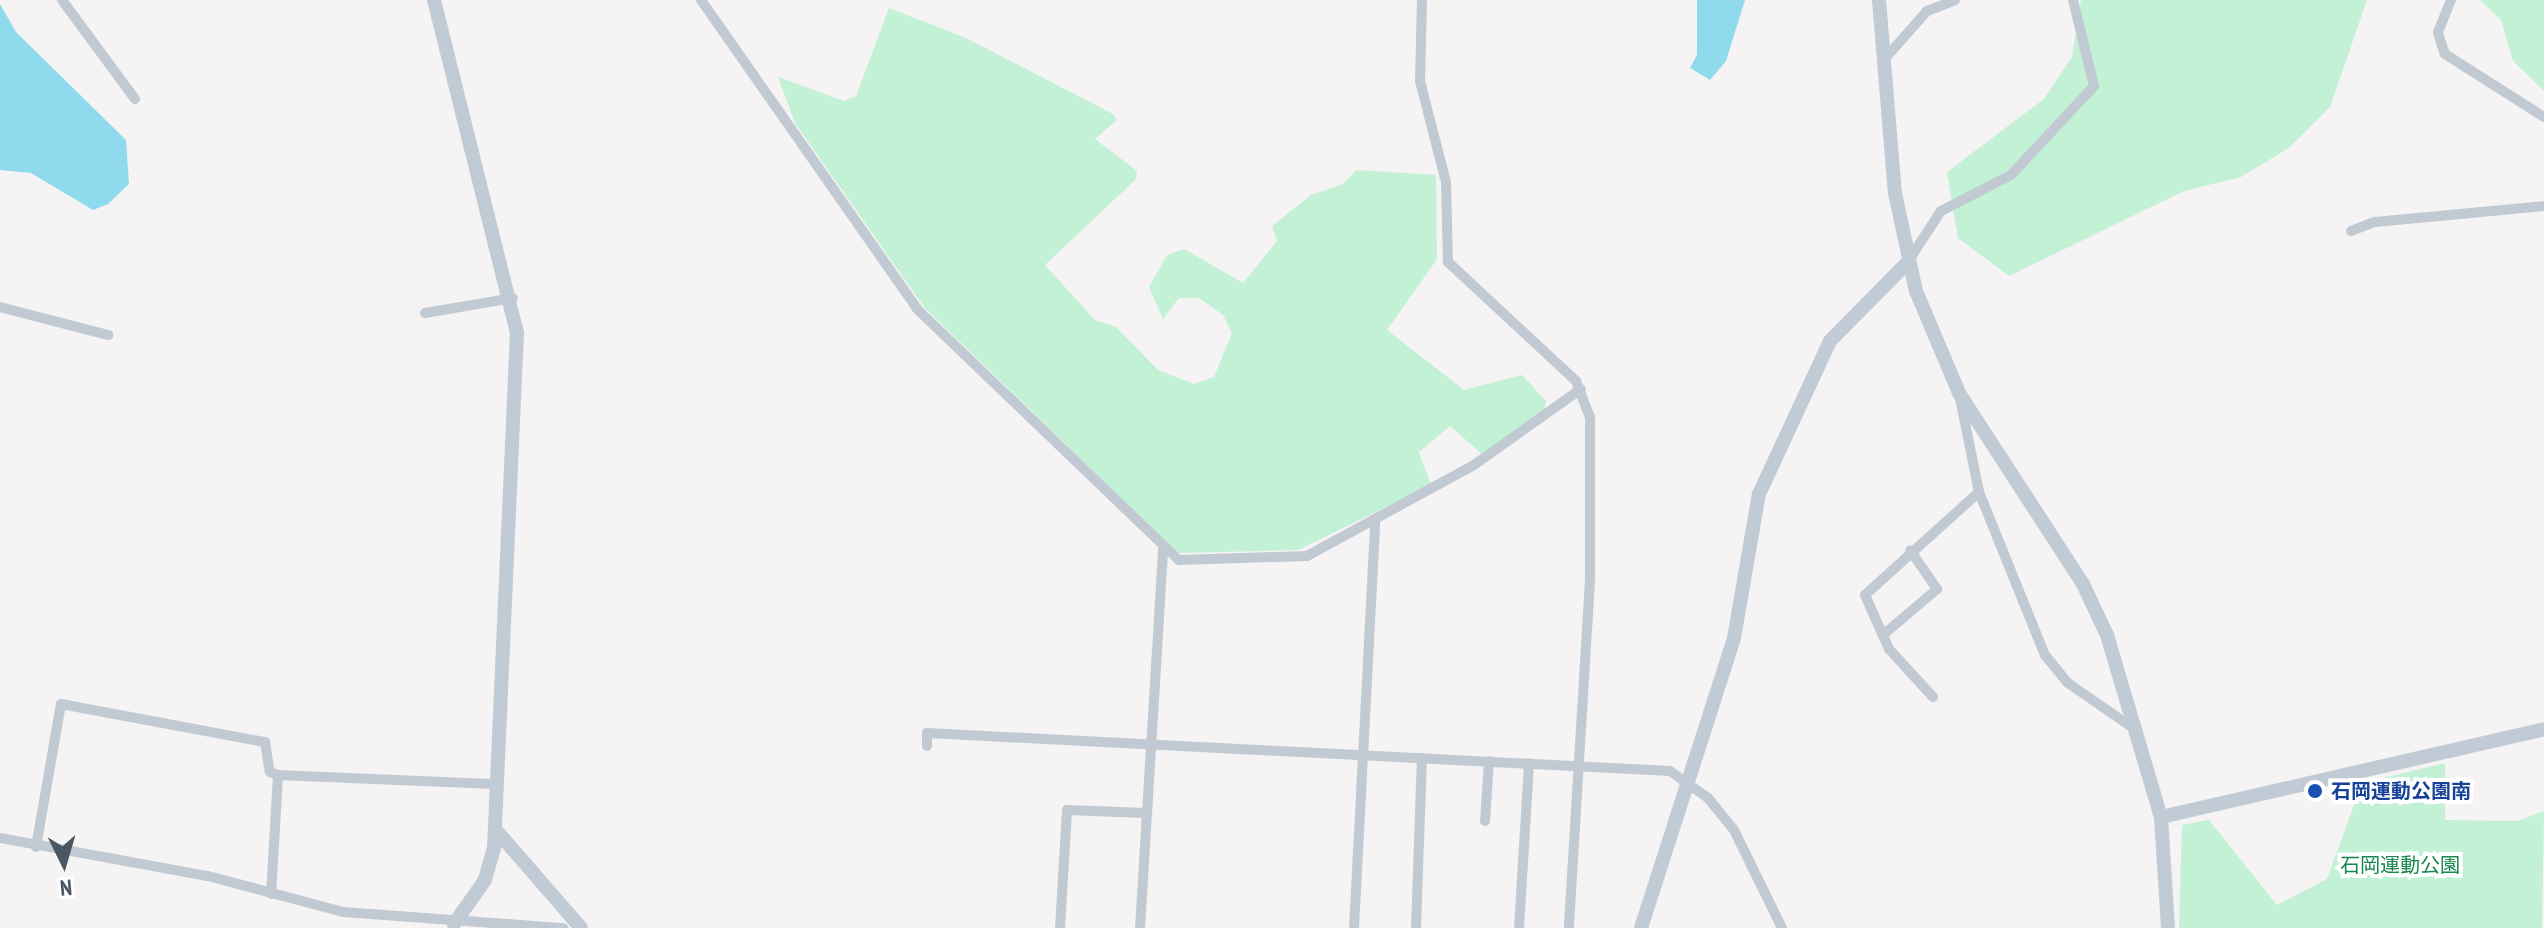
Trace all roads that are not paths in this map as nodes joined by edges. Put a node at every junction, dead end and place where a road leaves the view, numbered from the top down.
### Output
1 (62, 0) edge
2 (434, 0) edge
3 (701, 0) edge
4 (1422, 0) edge
5 (1879, 0) edge
6 (1955, 0) edge
7 (2073, 0) edge
8 (2451, 0) edge
9 (1882, 62) junction
10 (135, 99) dead end
11 (2544, 117) edge
12 (2544, 206) edge
13 (2351, 231) dead end
14 (1908, 262) junction
15 (513, 298) junction
16 (0, 307) edge
17 (425, 313) dead end
18 (108, 335) dead end
19 (1581, 389) junction
20 (1959, 393) junction
21 (1979, 492) junction
22 (1375, 524) junction
23 (1163, 549) junction
24 (1910, 550) junction
25 (1883, 635) junction
26 (1933, 697) dead end
27 (2544, 729) edge
28 (2136, 730) junction
29 (1149, 745) junction
30 (927, 746) dead end
31 (1363, 755) junction
32 (1422, 758) junction
33 (1489, 761) junction
34 (1529, 763) junction
35 (1576, 765) junction
36 (278, 775) junction
37 (1684, 777) junction
38 (496, 784) junction
39 (1145, 813) junction
40 (2161, 817) junction
41 (1485, 821) dead end
42 (495, 829) junction
43 (0, 838) edge
44 (36, 847) junction
45 (271, 894) junction
46 (445, 925) edge
47 (526, 927) edge
48 (563, 928) edge
49 (578, 928) edge
50 (1060, 928) edge
51 (1140, 928) edge
52 (1354, 928) edge
53 (1416, 928) edge
54 (1519, 928) edge
55 (1569, 928) edge
56 (1641, 928) edge
57 (1782, 928) edge
58 (2168, 928) edge

1 - 10 street
2 - 15 street
3 - 23 street
4 - 19 street
5 - 9 street
6 - 9 street
7 - 14 street
8 - 11 street
9 - 14 street
12 - 13 street
14 - 20 street
14 - 37 street
15 - 17 street
15 - 38 street
16 - 18 street
19 - 22 street
19 - 35 street
20 - 21 street
20 - 28 street
21 - 24 street
21 - 28 street
22 - 23 street
22 - 31 street
23 - 29 street
24 - 25 street
24 - 25 street
25 - 26 street
27 - 40 street
28 - 40 street
29 - 30 street
29 - 31 street
29 - 39 street
31 - 32 street
31 - 52 street
32 - 33 street
32 - 53 street
33 - 34 street
33 - 41 street
34 - 35 street
34 - 54 street
35 - 37 street
35 - 55 street
36 - 38 street
36 - 44 street
36 - 45 street
37 - 56 street
37 - 57 street
38 - 42 street
39 - 50 street
39 - 51 street
40 - 58 street
42 - 46 street
42 - 49 street
43 - 44 street
44 - 45 street
45 - 46 street
46 - 47 street
47 - 48 street

